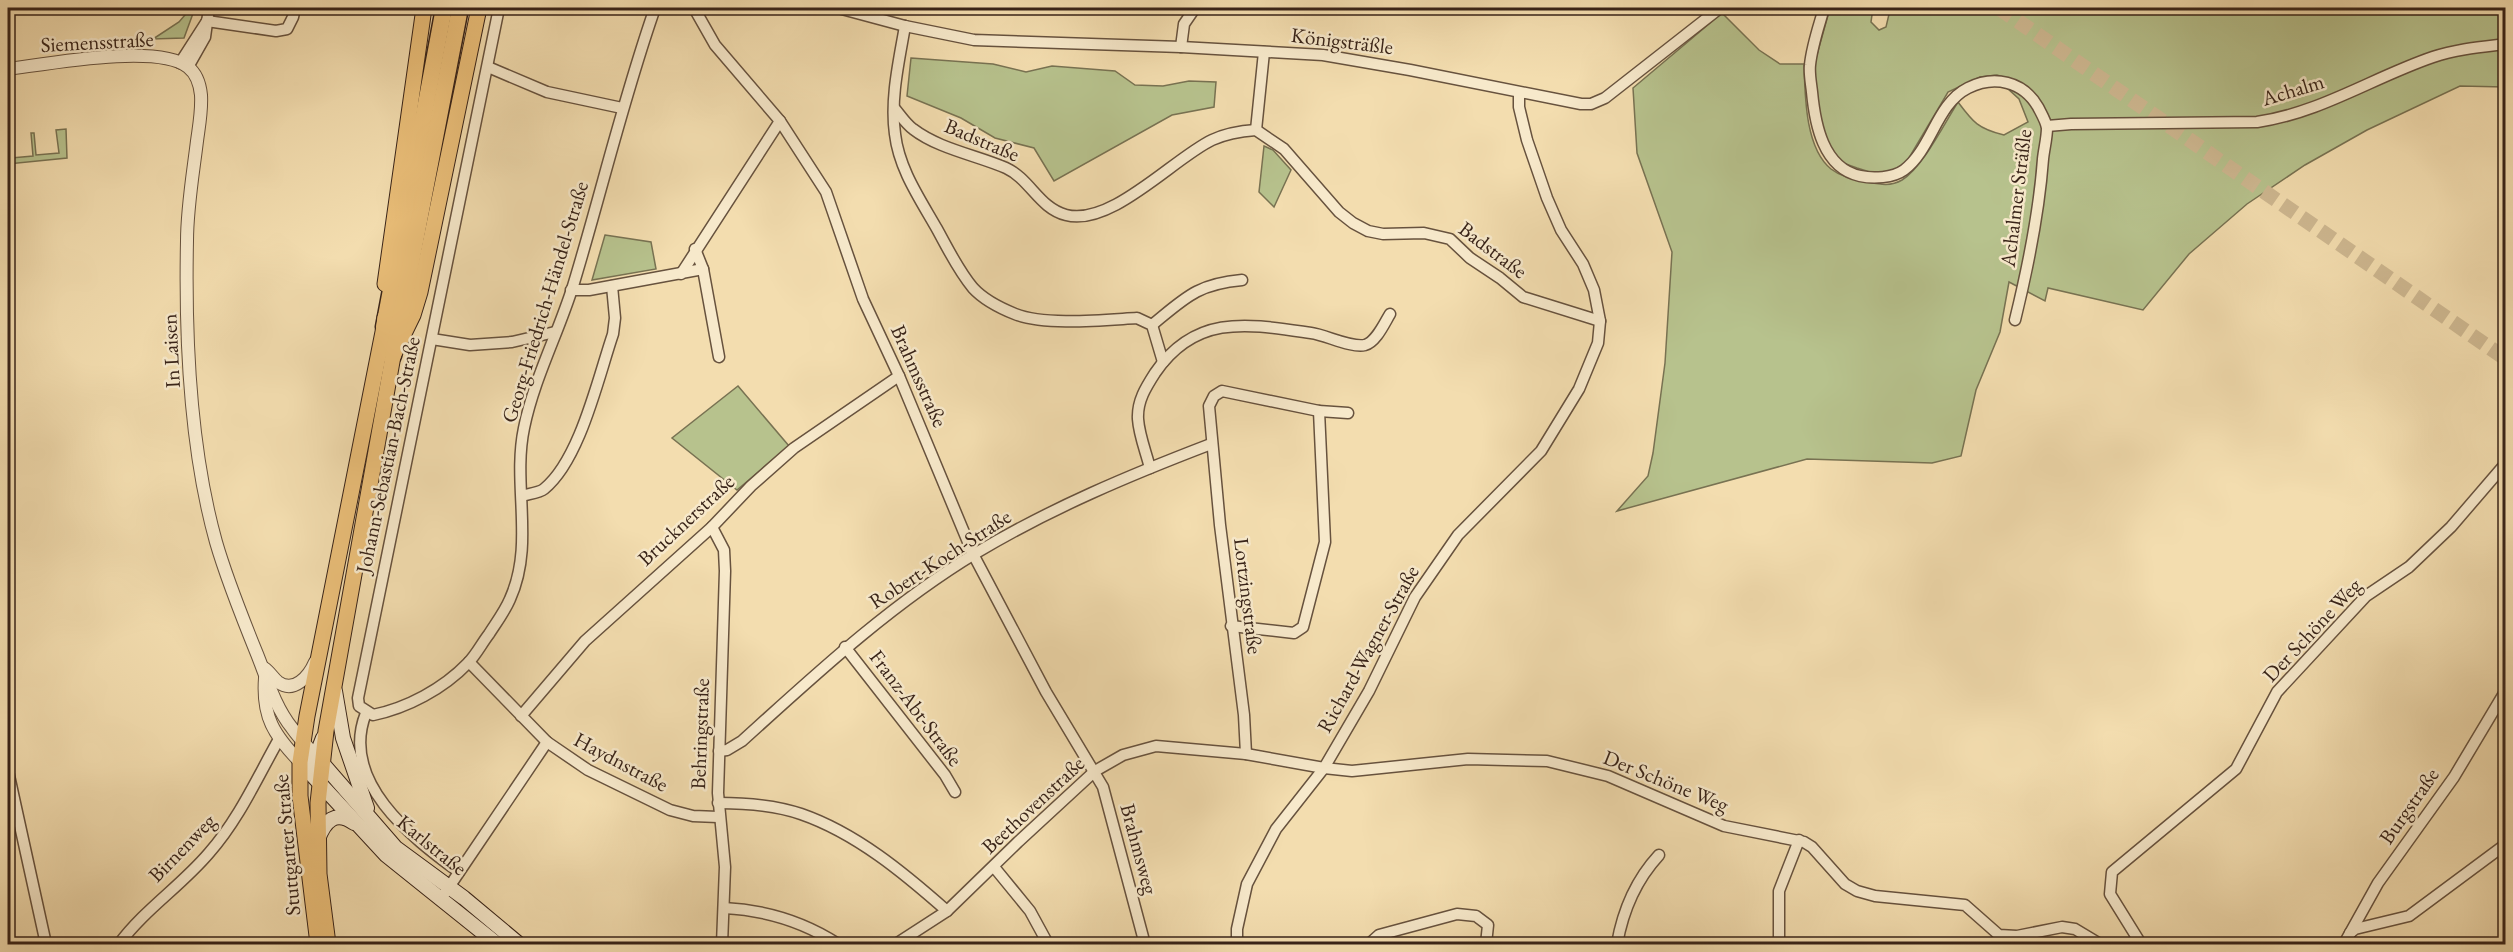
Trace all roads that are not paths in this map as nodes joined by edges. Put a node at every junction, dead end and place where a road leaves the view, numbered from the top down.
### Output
1 (209, 8) edge
2 (295, 8) edge
3 (424, 8) edge
4 (444, 8) edge
5 (460, 8) edge
6 (478, 8) edge
7 (499, 8) edge
8 (655, 8) edge
9 (694, 8) edge
10 (838, 8) edge
11 (1195, 8) edge
12 (1719, 8) edge
13 (1824, 8) edge
14 (207, 21) junction
15 (905, 26) junction
16 (2505, 44) edge
17 (1181, 47) junction
18 (1264, 52) junction
19 (184, 65) junction
20 (488, 67) junction
21 (8, 69) edge
22 (1519, 93) junction
23 (622, 108) junction
24 (895, 109) junction
25 (780, 121) junction
26 (2047, 126) junction
27 (1256, 130) junction
28 (695, 249) junction
29 (703, 269) junction
30 (681, 274) junction
31 (1242, 280) dead end
32 (612, 286) junction
33 (572, 290) junction
34 (1390, 314) dead end
35 (2015, 320) dead end
36 (1600, 321) junction
37 (1152, 324) junction
38 (384, 327) junction
39 (555, 332) junction
40 (432, 339) junction
41 (393, 356) junction
42 (718, 357) dead end
43 (1163, 362) junction
44 (899, 375) junction
45 (1320, 411) junction
46 (1348, 413) dead end
47 (1211, 444) junction
48 (2505, 463) edge
49 (1149, 468) junction
50 (522, 496) junction
51 (712, 527) junction
52 (973, 554) junction
53 (1231, 626) junction
54 (321, 647) junction
55 (845, 647) junction
56 (469, 662) junction
57 (263, 671) junction
58 (334, 684) junction
59 (2505, 690) edge
60 (366, 713) junction
61 (521, 716) junction
62 (279, 739) junction
63 (304, 742) junction
64 (547, 742) junction
65 (718, 751) junction
66 (1246, 753) junction
67 (309, 766) junction
68 (1324, 768) junction
69 (8, 771) edge
70 (1095, 771) junction
71 (321, 784) junction
72 (954, 792) dead end
73 (718, 803) junction
74 (718, 817) junction
75 (366, 824) junction
76 (1799, 840) junction
77 (317, 841) junction
78 (2505, 844) edge
79 (1659, 855) dead end
80 (994, 867) junction
81 (459, 872) junction
82 (445, 893) junction
83 (724, 908) junction
84 (947, 911) junction
85 (502, 929) junction
86 (1143, 937) dead end
87 (2346, 940) edge
88 (491, 942) edge
89 (46, 945) edge
90 (119, 945) edge
91 (318, 945) edge
92 (328, 945) edge
93 (519, 945) edge
94 (722, 945) edge
95 (838, 945) edge
96 (896, 945) edge
97 (1047, 945) edge
98 (1237, 945) edge
99 (1369, 945) edge
100 (1486, 945) edge
101 (1617, 945) edge
102 (1779, 945) edge
103 (2100, 945) edge
104 (2141, 945) edge

1 - 14 street
2 - 14 street
3 - 38 main road, Stuttgarter Straße
4 - 38 highway
5 - 41 highway
6 - 41 main road
7 - 20 street, Johann-Sebastian-Bach-Straße
8 - 23 street, Georg-Friedrich-Händel-Straße
9 - 25 street, Brahmsstraße
10 - 15 street, Königsträßle
11 - 17 street
12 - 22 street
13 - 26 street, Achalmer Sträßle
14 - 19 street
15 - 17 street, Königsträßle
15 - 24 street
16 - 26 street, Achalm
17 - 18 street, Königsträßle
18 - 22 street, Königsträßle
18 - 27 street
19 - 21 street, Siemensstraße
19 - 57 street, In Laisen
20 - 23 street
20 - 40 street, Johann-Sebastian-Bach-Straße
22 - 36 street, Richard-Wagner-Straße
23 - 33 street, Georg-Friedrich-Händel-Straße
24 - 27 street, Badstraße
24 - 37 street
25 - 28 street
25 - 44 street, Brahmsstraße
26 - 35 street, Achalmer Sträßle
27 - 36 street, Badstraße
28 - 29 street
28 - 30 street
29 - 30 street
29 - 42 street
30 - 32 street
31 - 37 street
32 - 33 street
32 - 50 street
33 - 39 street, Georg-Friedrich-Händel-Straße
34 - 43 street
36 - 68 street, Richard-Wagner-Straße
37 - 43 street
38 - 54 main road, Stuttgarter Straße
39 - 40 street
39 - 50 street, Georg-Friedrich-Händel-Straße
40 - 60 street, Johann-Sebastian-Bach-Straße
41 - 58 main road
43 - 49 street
44 - 51 street, Brucknerstraße
44 - 52 street, Brahmsstraße
45 - 46 street
45 - 47 street, Lortzingstraße
45 - 53 street
47 - 49 street, Robert-Koch-Straße
47 - 53 street, Lortzingstraße
48 - 104 street, Der Schöne Weg
49 - 52 street, Robert-Koch-Straße
50 - 56 street, Georg-Friedrich-Händel-Straße
51 - 61 street, Brucknerstraße
51 - 65 street, Behringstraße
52 - 55 street, Robert-Koch-Straße
52 - 70 street, Brahmsstraße
53 - 66 street, Lortzingstraße
54 - 57 street
54 - 63 main road, Stuttgarter Straße
55 - 65 street, Robert-Koch-Straße
55 - 72 street, Franz-Abt-Straße
56 - 60 street, Georg-Friedrich-Händel-Straße
56 - 61 street, Haydnstraße
57 - 62 street, In Laisen
57 - 63 street, In Laisen
58 - 67 main road
58 - 75 main road
59 - 87 street, Burgstraße
60 - 81 street, Johann-Sebastian-Bach-Straße
61 - 64 street, Haydnstraße
62 - 67 street, In Laisen
62 - 90 street, Birnenweg
63 - 67 main road, Stuttgarter Straße
64 - 74 street, Haydnstraße
64 - 81 street
65 - 73 street, Behringstraße
66 - 68 street, Beethovenstraße
66 - 70 street, Beethovenstraße
67 - 71 main road, Stuttgarter Straße
67 - 75 main road, Karlstraße
67 - 91 main road, Stuttgarter Straße
68 - 76 street, Der Schöne Weg
68 - 98 street, Richard-Wagner-Straße
69 - 89 street
70 - 80 street, Beethovenstraße
70 - 86 street, Brahmsweg
71 - 75 main road, Karlstraße
71 - 77 main road, Stuttgarter Straße
73 - 74 street, Behringstraße
73 - 84 street
74 - 83 street, Behringstraße
75 - 77 main road
75 - 82 main road, Karlstraße
76 - 102 street
76 - 103 street, Der Schöne Weg
77 - 92 main road, Stuttgarter Straße
78 - 87 street
79 - 101 street
80 - 84 street, Beethovenstraße
80 - 97 street
81 - 82 street
82 - 85 main road, Karlstraße
82 - 88 main road, Karlstraße
83 - 94 street, Behringstraße
83 - 95 street
84 - 96 street, Beethovenstraße
85 - 88 street
85 - 93 main road, Karlstraße
99 - 100 street

